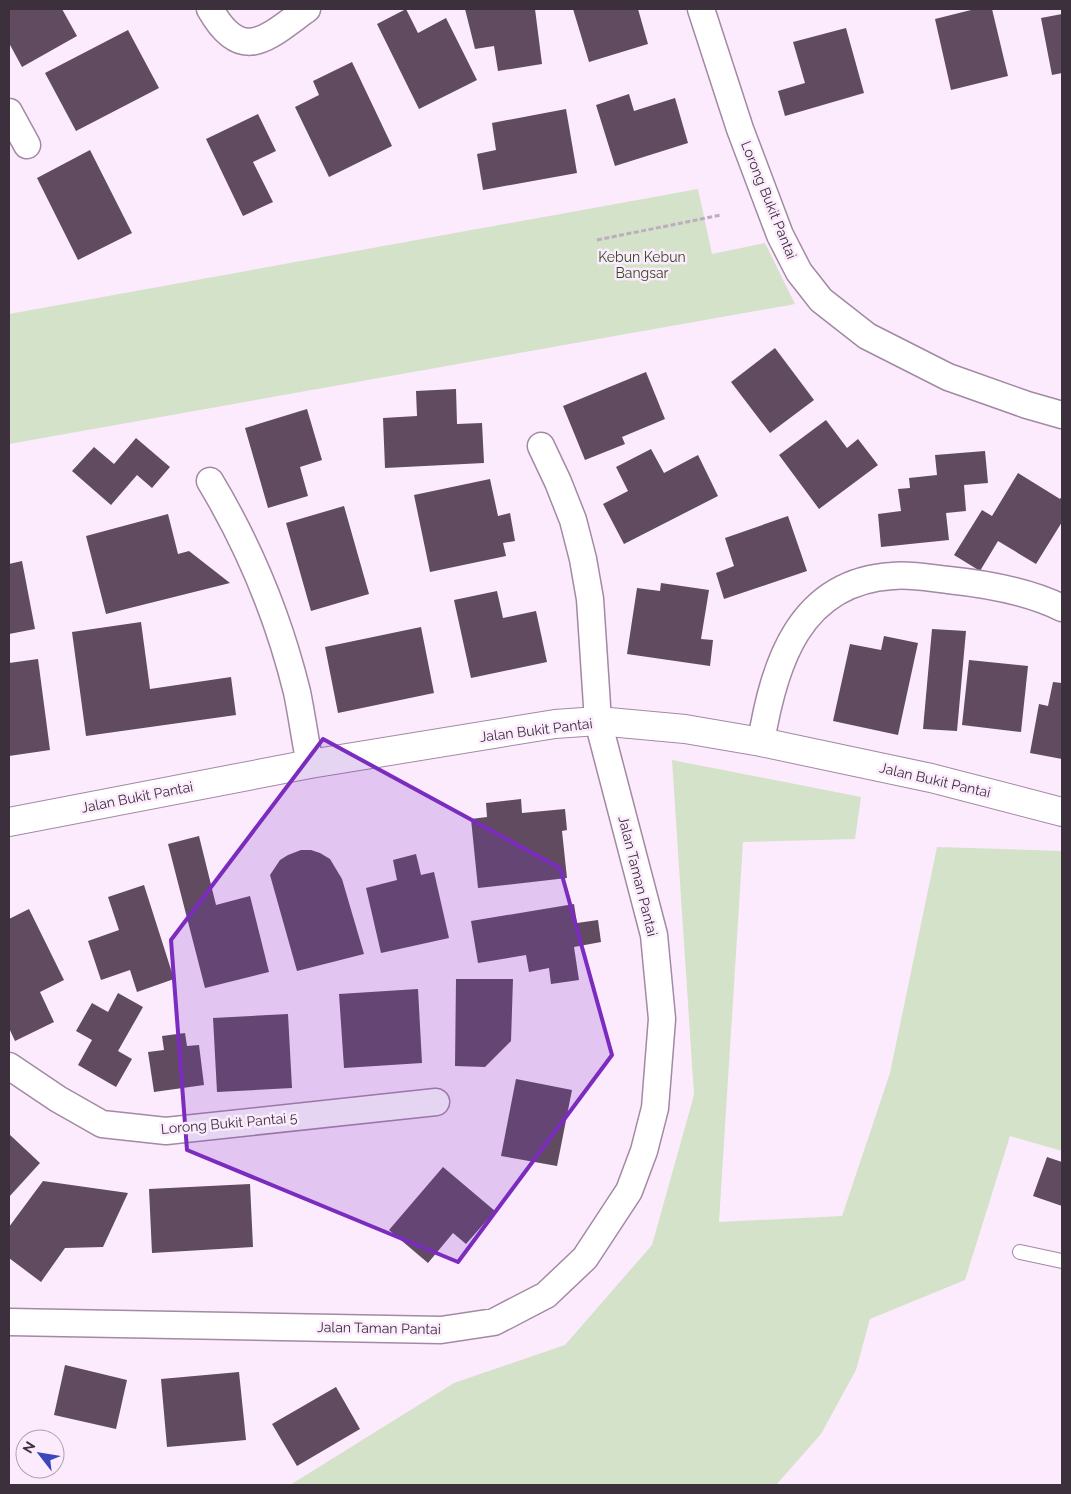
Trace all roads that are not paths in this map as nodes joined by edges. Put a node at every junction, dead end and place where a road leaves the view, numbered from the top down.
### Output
1 (210, 9) edge
2 (307, 9) edge
3 (701, 9) edge
4 (9, 112) edge
5 (27, 145) dead end
6 (1062, 415) edge
7 (541, 446) dead end
8 (210, 481) dead end
9 (1062, 608) edge
10 (598, 721) junction
11 (761, 742) junction
12 (310, 764) junction
13 (1062, 812) edge
14 (9, 822) edge
15 (9, 1066) edge
16 (436, 1102) dead end
17 (1020, 1252) dead end
18 (1062, 1261) edge
19 (9, 1322) edge

1 - 2 street
3 - 6 street, Lorong Bukit Pantai
4 - 5 street
7 - 10 street, Jalan Taman Pantai
8 - 12 street
9 - 11 street
10 - 11 street, Jalan Bukit Pantai
10 - 12 street, Jalan Bukit Pantai
10 - 19 street, Jalan Taman Pantai
11 - 13 street, Jalan Bukit Pantai
12 - 14 street, Jalan Bukit Pantai
15 - 16 street, Lorong Bukit Pantai 5
17 - 18 lane

